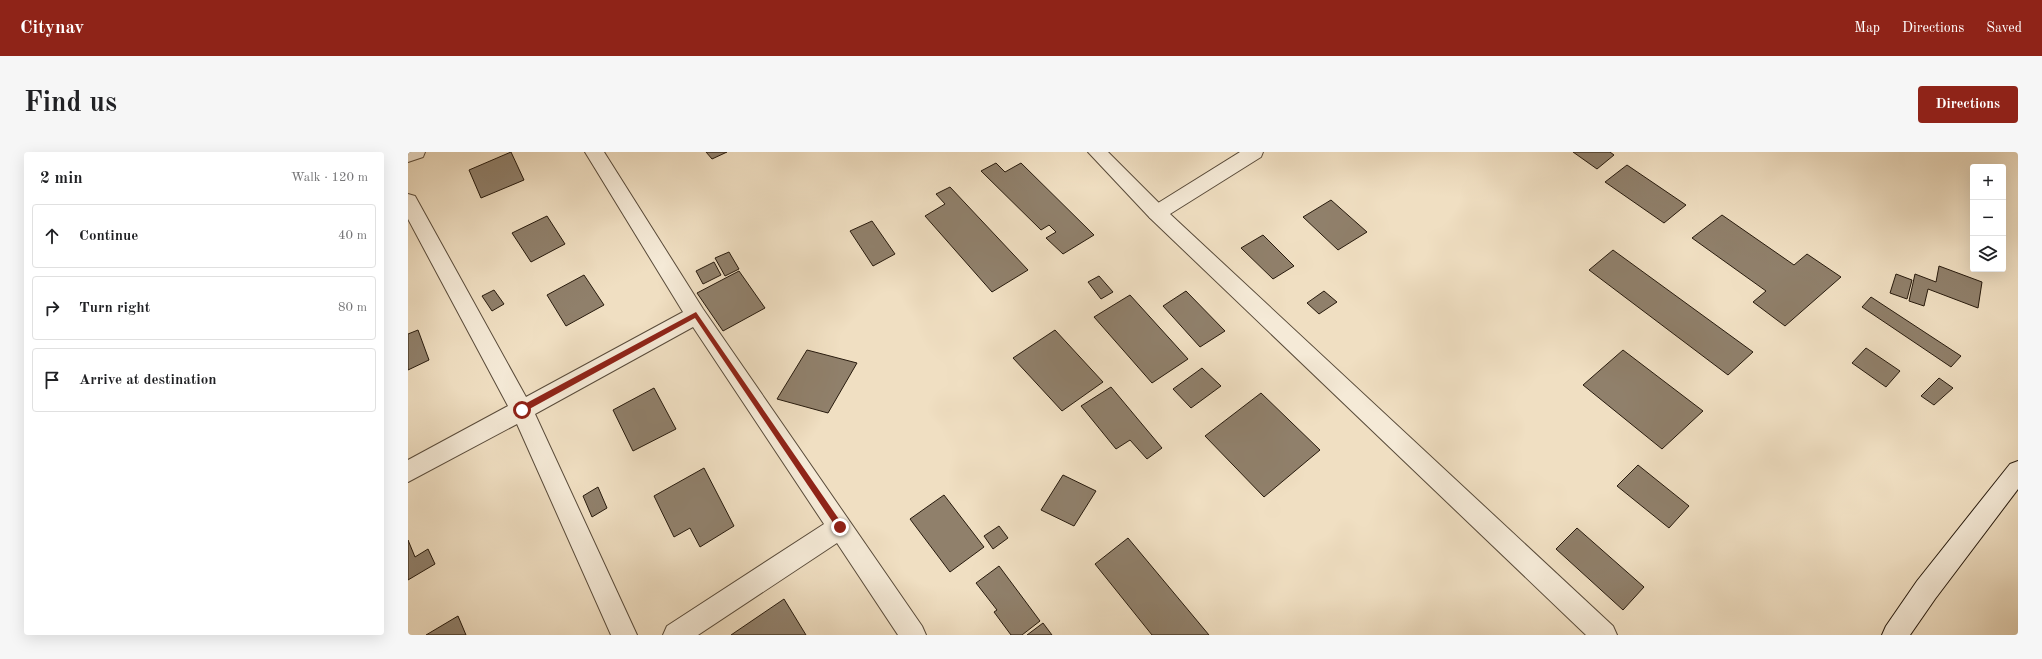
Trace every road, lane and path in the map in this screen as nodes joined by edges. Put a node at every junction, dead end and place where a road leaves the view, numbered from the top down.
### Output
1 (416, 152) edge
2 (594, 152) edge
3 (1097, 152) edge
4 (1254, 152) edge
5 (408, 155) edge
6 (408, 202) edge
7 (1158, 213) junction
8 (696, 315) junction
9 (522, 410) junction
10 (2018, 471) edge
11 (408, 472) edge
12 (840, 527) junction
13 (624, 635) edge
14 (676, 635) edge
15 (913, 635) edge
16 (1604, 635) edge
17 (1895, 635) edge

1 - 5 street
2 - 8 street
3 - 7 street
4 - 7 street
6 - 9 street
7 - 16 street
8 - 9 street
8 - 12 street
9 - 11 street
9 - 13 street
10 - 17 street
12 - 14 street
12 - 15 street

